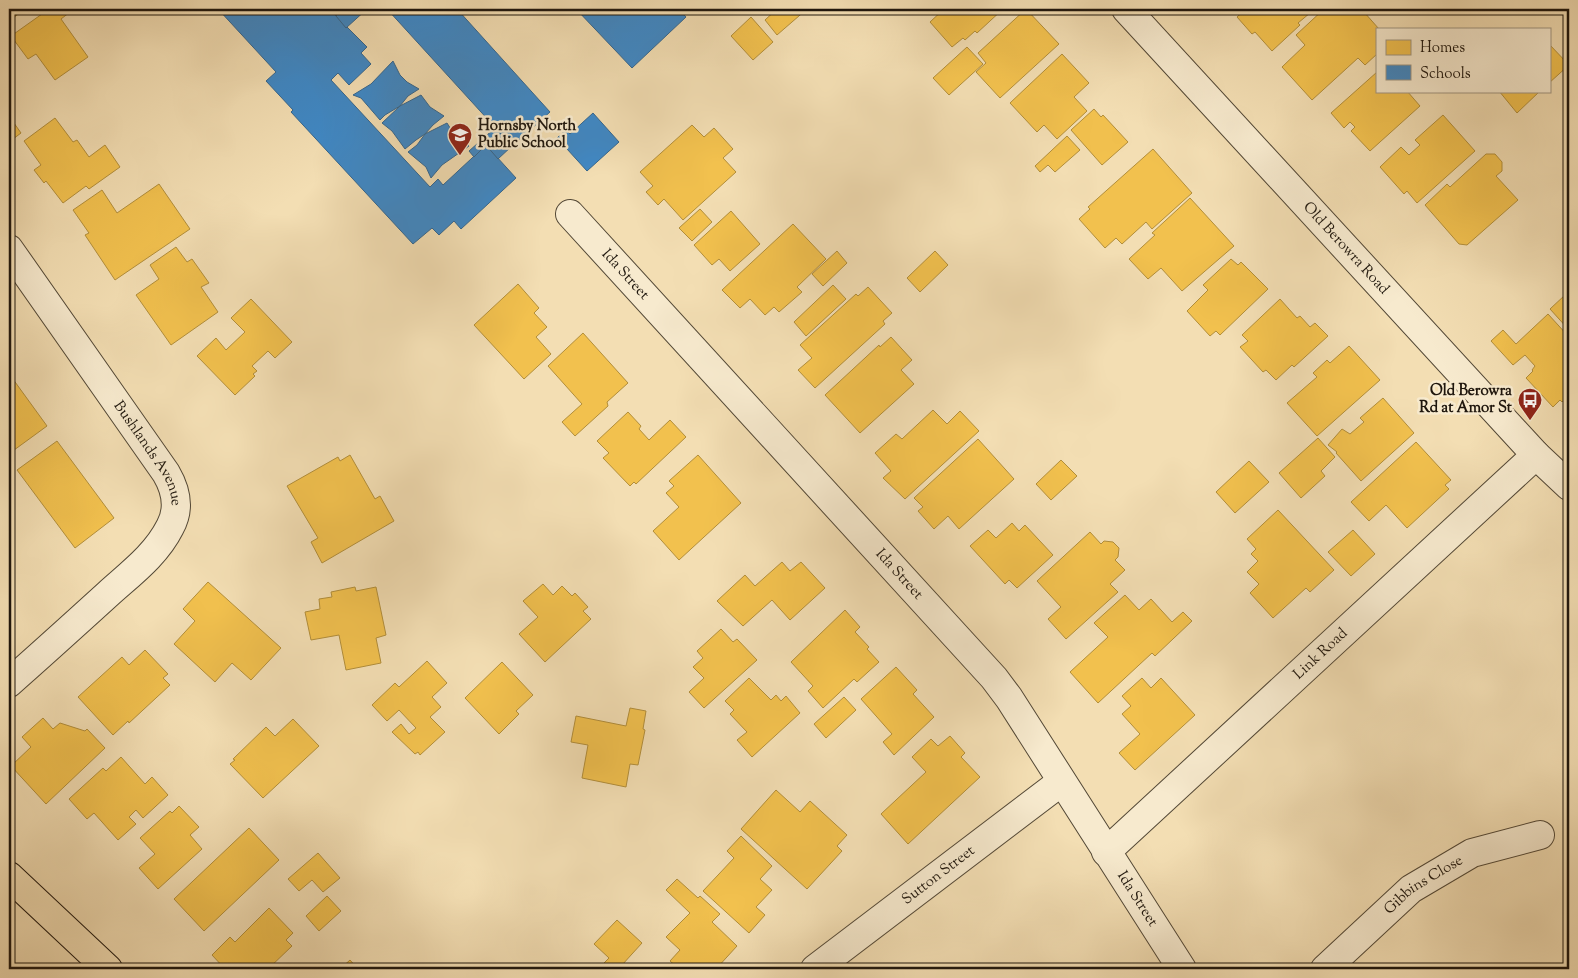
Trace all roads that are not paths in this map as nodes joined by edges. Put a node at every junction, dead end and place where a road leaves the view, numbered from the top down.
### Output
1 (1126, 9) edge
2 (570, 214) dead end
3 (9, 249) edge
4 (1536, 455) junction
5 (1569, 486) edge
6 (9, 683) edge
7 (1062, 782) junction
8 (1540, 835) dead end
9 (1106, 852) junction
10 (9, 876) edge
11 (108, 969) edge
12 (815, 969) edge
13 (1182, 969) edge
14 (1325, 969) edge

1 - 4 street, Old Berowra Road
2 - 7 street, Ida Street
3 - 6 street, Bushlands Avenue
4 - 5 street, Old Berowra Road
4 - 9 street, Link Road
7 - 9 street, Ida Street
7 - 12 street, Sutton Street
8 - 14 street, Gibbins Close
9 - 13 street, Ida Street
10 - 11 main road

